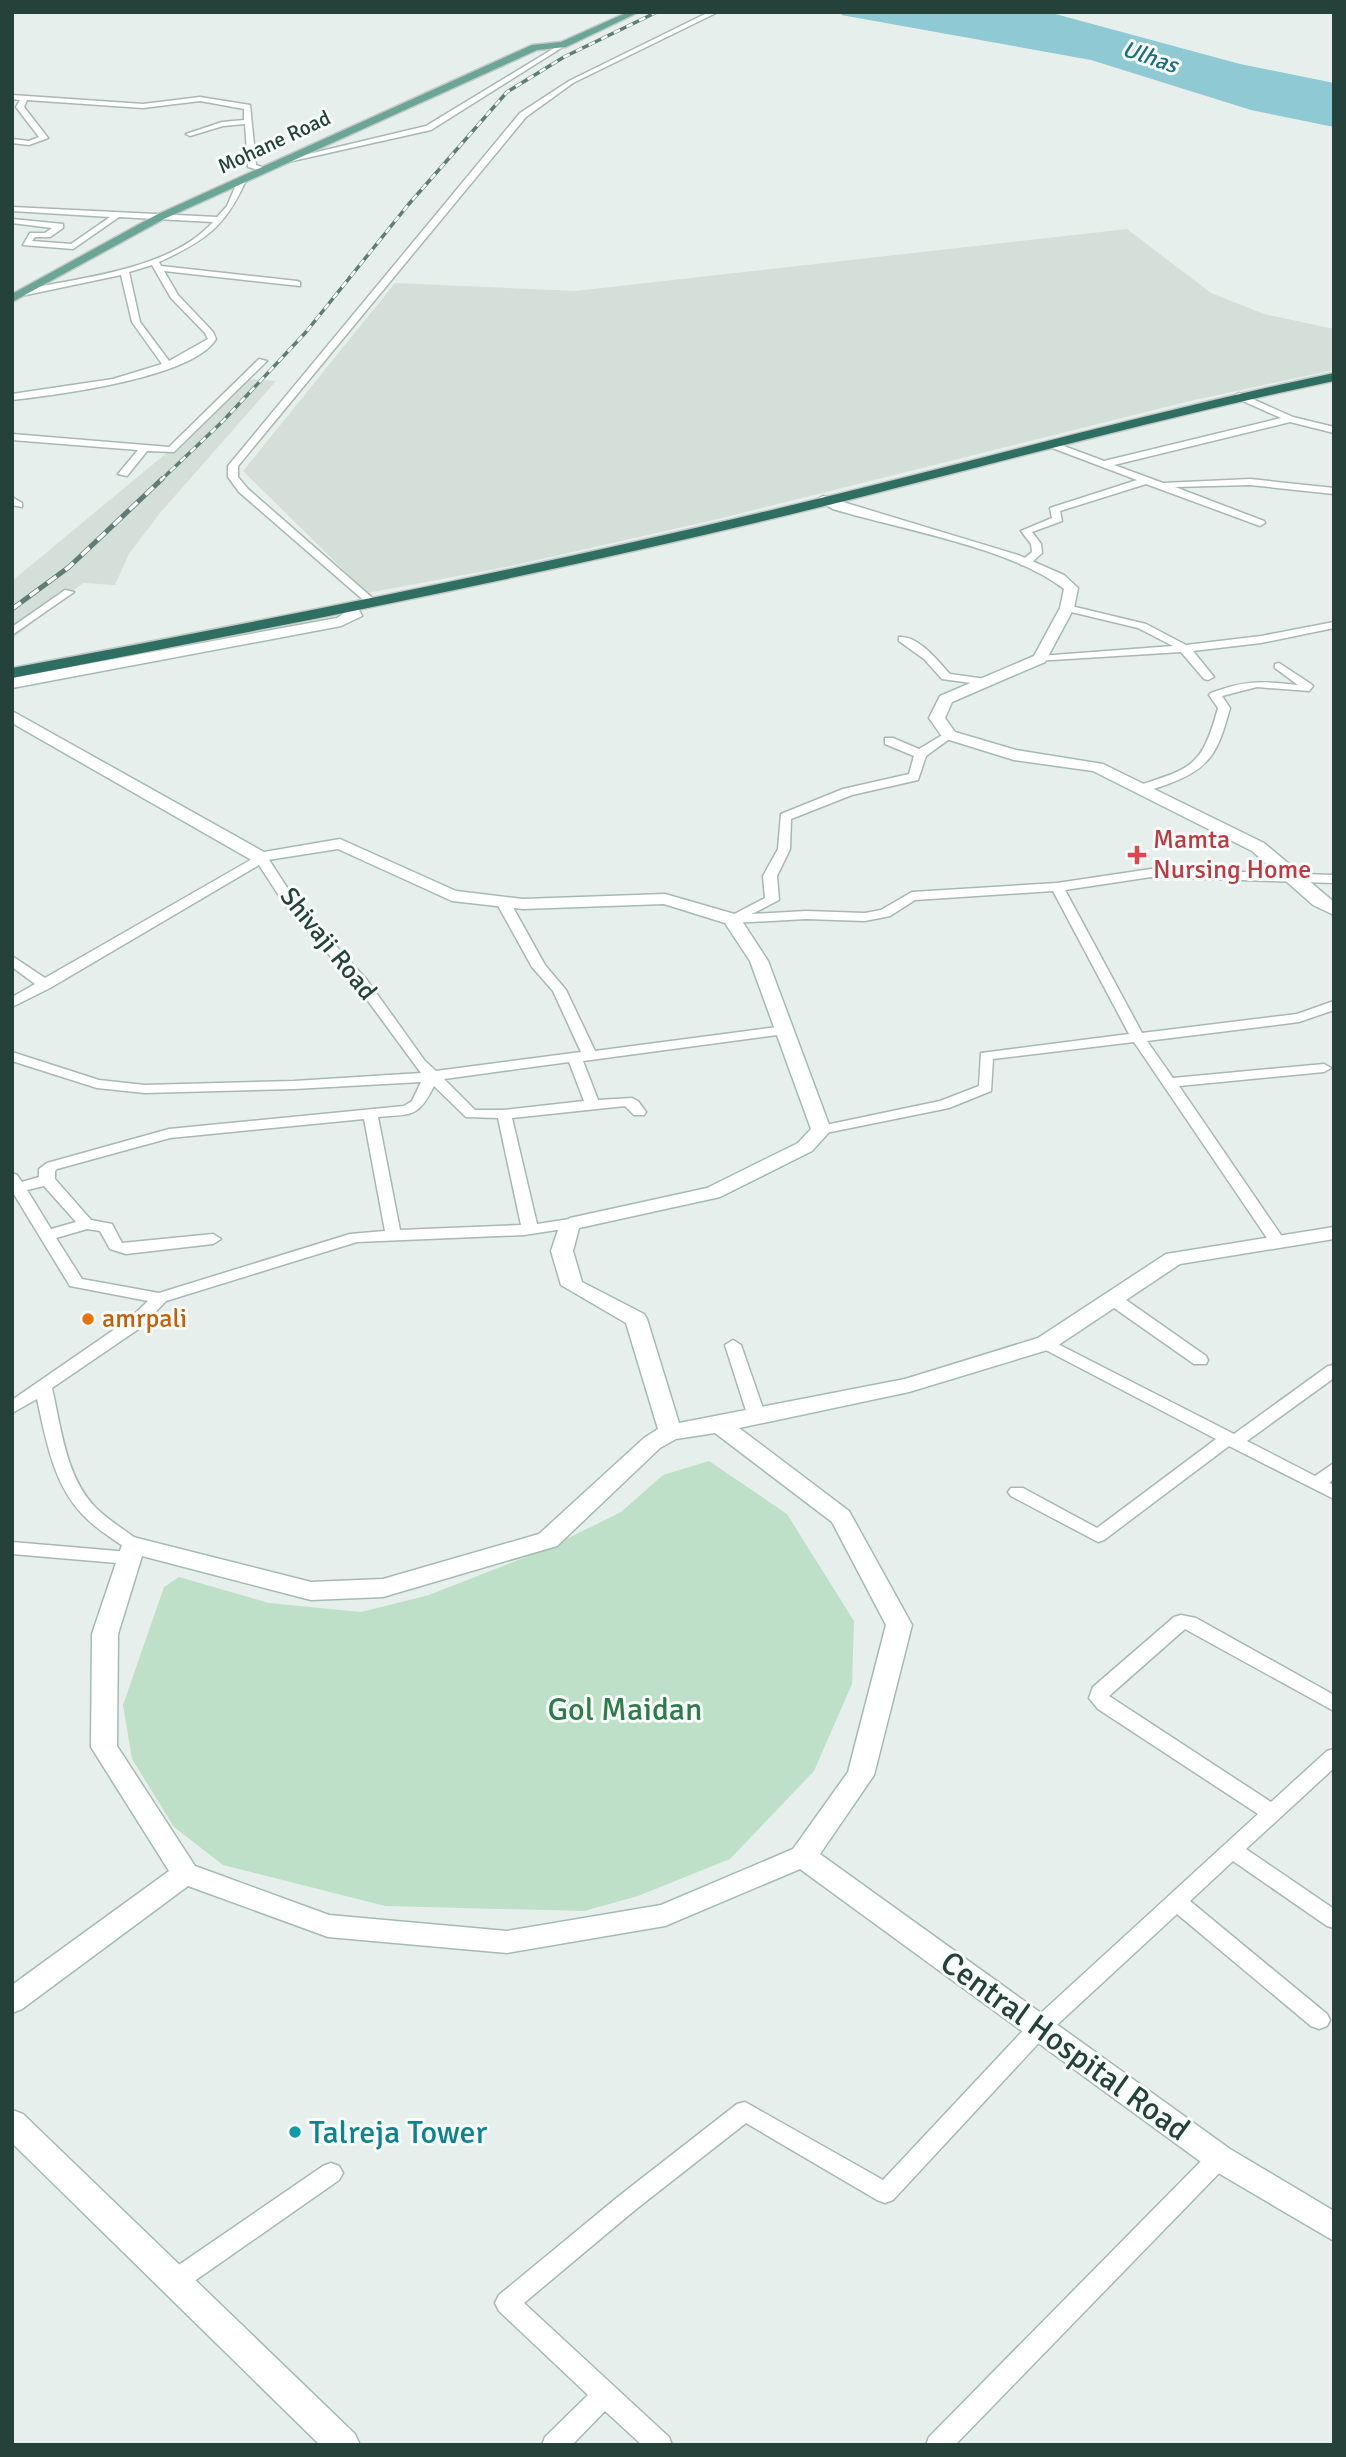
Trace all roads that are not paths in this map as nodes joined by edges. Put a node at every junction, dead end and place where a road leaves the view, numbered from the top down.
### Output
1 (635, 12) edge
2 (715, 12) edge
3 (563, 45) junction
4 (530, 46) junction
5 (12, 97) edge
6 (24, 99) junction
7 (249, 122) junction
8 (190, 134) dead end
9 (12, 141) edge
10 (279, 162) junction
11 (258, 168) junction
12 (243, 178) junction
13 (12, 209) edge
14 (32, 210) junction
15 (117, 215) junction
16 (148, 216) junction
17 (160, 217) junction
18 (220, 220) junction
19 (14, 222) edge
20 (157, 265) junction
21 (54, 268) junction
22 (69, 269) junction
23 (124, 271) junction
24 (297, 284) dead end
25 (12, 290) edge
26 (26, 292) junction
27 (12, 299) edge
28 (262, 361) dead end
29 (167, 365) junction
30 (1334, 377) edge
31 (1334, 387) edge
32 (1239, 396) junction
33 (12, 397) edge
34 (1255, 402) junction
35 (1161, 414) junction
36 (1290, 419) junction
37 (1174, 421) junction
38 (1334, 430) edge
39 (12, 437) edge
40 (1057, 446) junction
41 (144, 449) junction
42 (1104, 464) junction
43 (123, 474) dead end
44 (1147, 480) junction
45 (1161, 486) junction
46 (1334, 491) edge
47 (867, 493) junction
48 (829, 503) junction
49 (884, 517) junction
50 (1259, 523) dead end
51 (567, 563) junction
52 (1025, 563) junction
53 (439, 587) joint
54 (69, 592) dead end
55 (371, 601) junction
56 (1067, 608) junction
57 (353, 611) junction
58 (307, 618) junction
59 (1334, 625) edge
60 (12, 632) edge
61 (903, 639) dead end
62 (1184, 649) junction
63 (1040, 659) junction
64 (1279, 666) dead end
65 (12, 671) edge
66 (1208, 677) dead end
67 (12, 681) edge
68 (986, 682) junction
69 (12, 716) edge
70 (949, 735) junction
71 (889, 741) dead end
72 (920, 754) junction
73 (1142, 789) junction
74 (261, 858) junction
75 (1295, 879) junction
76 (1334, 879) edge
77 (1057, 887) junction
78 (503, 902) junction
79 (1334, 910) edge
80 (732, 919) junction
81 (12, 960) edge
82 (45, 985) junction
83 (12, 1003) edge
84 (1334, 1005) edge
85 (785, 1030) junction
86 (1138, 1038) junction
87 (582, 1055) junction
88 (12, 1056) edge
89 (1324, 1068) dead end
90 (432, 1075) junction
91 (1169, 1083) junction
92 (593, 1105) junction
93 (639, 1112) dead end
94 (370, 1113) junction
95 (504, 1114) junction
96 (821, 1130) junction
97 (47, 1180) junction
98 (15, 1183) edge
99 (86, 1224) junction
100 (570, 1224) junction
101 (530, 1229) junction
102 (1334, 1233) edge
103 (393, 1234) junction
104 (48, 1235) junction
105 (212, 1239) dead end
106 (1277, 1241) junction
107 (160, 1298) junction
108 (1113, 1299) junction
109 (1046, 1343) junction
110 (733, 1345) dead end
111 (1200, 1360) dead end
112 (1334, 1370) edge
113 (43, 1387) junction
114 (12, 1408) edge
115 (757, 1417) junction
116 (719, 1424) junction
117 (670, 1432) junction
118 (1232, 1440) junction
119 (1334, 1469) edge
120 (1316, 1483) junction
121 (1017, 1492) dead end
122 (1334, 1493) edge
123 (12, 1548) edge
124 (131, 1551) junction
125 (1334, 1704) edge
126 (1334, 1756) edge
127 (1272, 1813) junction
128 (1232, 1850) junction
129 (803, 1856) junction
130 (185, 1874) junction
131 (1176, 1902) junction
132 (1334, 1920) edge
133 (12, 2001) edge
134 (1319, 2020) dead end
135 (1039, 2028) junction
136 (12, 2123) edge
137 (1219, 2158) junction
138 (331, 2174) dead end
139 (1334, 2227) edge
140 (175, 2281) junction
141 (605, 2395) junction
142 (343, 2445) edge
143 (554, 2445) edge
144 (660, 2445) edge
145 (938, 2445) edge

1 - 3 main road, Mohane Road
2 - 55 street
3 - 4 main road, Mohane Road
3 - 10 street
4 - 10 main road, Mohane Road
4 - 11 main road, Mohane Road
5 - 6 street
6 - 7 street
6 - 9 street
7 - 8 street
7 - 11 street
10 - 11 main road, Mohane Road
11 - 12 main road, Mohane Road
11 - 16 main road, Mohane Road
12 - 17 main road, Mohane Road
12 - 18 street
13 - 14 street
14 - 15 street
14 - 19 street
15 - 16 street
15 - 19 street
16 - 17 street
16 - 21 main road, Mohane Road
17 - 18 street
17 - 22 main road, Mohane Road
18 - 20 street
20 - 23 street
20 - 24 street
20 - 29 street
21 - 22 main road
21 - 25 main road, Mohane Road
22 - 26 main road, Mohane Road
23 - 26 street
23 - 29 street
26 - 27 main road, Mohane Road
28 - 41 street
29 - 33 street
30 - 32 highway
31 - 34 highway
32 - 34 street
32 - 35 highway
34 - 36 street
34 - 37 highway
35 - 37 highway
35 - 40 highway
36 - 38 street
36 - 42 street
37 - 40 highway
39 - 41 street
40 - 42 street
40 - 47 highway
41 - 43 street
42 - 44 street
44 - 45 street
44 - 52 street
45 - 46 street
45 - 50 street
47 - 48 highway
47 - 49 street
48 - 49 street
48 - 51 highway
49 - 52 street
51 - 53 highway
51 - 57 highway
52 - 56 street
53 - 55 street
54 - 60 street
55 - 58 highway
55 - 65 street
56 - 62 street
56 - 63 street
57 - 58 highway
57 - 67 street
58 - 65 highway
58 - 67 highway
59 - 62 street
61 - 68 street
62 - 63 street
62 - 66 street
63 - 68 street
64 - 73 street
68 - 70 street
69 - 74 street, Shivaji Road
70 - 72 street
70 - 73 street
71 - 72 street
72 - 80 street
73 - 75 street
74 - 78 street
74 - 82 street
74 - 90 street, Shivaji Road
75 - 76 street
75 - 77 street
75 - 79 street
77 - 80 street
77 - 86 street
78 - 80 street
78 - 87 street
80 - 85 street
81 - 82 street
82 - 83 street
84 - 86 street
85 - 87 street
85 - 96 street
86 - 91 street
86 - 96 street
87 - 90 street
87 - 92 street
88 - 90 street
89 - 91 street
90 - 94 street
90 - 95 street, Shivaji Road
91 - 106 street
92 - 93 street, Shivaji Road
92 - 95 street, Shivaji Road
94 - 97 street
94 - 103 street
95 - 101 street
96 - 100 street
97 - 98 street
97 - 99 street
98 - 104 street
99 - 104 street
99 - 105 street
100 - 101 street
100 - 117 street
101 - 103 street
102 - 106 street
103 - 107 street
104 - 107 street
106 - 108 street
107 - 113 street
108 - 109 street
108 - 111 street
109 - 115 street
109 - 118 street
110 - 115 street
112 - 118 street
113 - 114 street
113 - 124 street
115 - 116 street
116 - 117 street
116 - 129 street
117 - 124 street
118 - 120 street
118 - 121 street
119 - 120 street
120 - 122 street
123 - 124 street
124 - 130 street
125 - 127 street
126 - 127 street
127 - 128 street
128 - 131 street
128 - 132 street
129 - 130 street
129 - 135 street, Central Hospital Road
130 - 133 street
131 - 134 street
131 - 135 street
135 - 137 street, Central Hospital Road
135 - 141 street
136 - 140 street
137 - 139 street, Central Hospital Road
137 - 145 street
138 - 140 street
140 - 142 street
141 - 143 street
141 - 144 street

